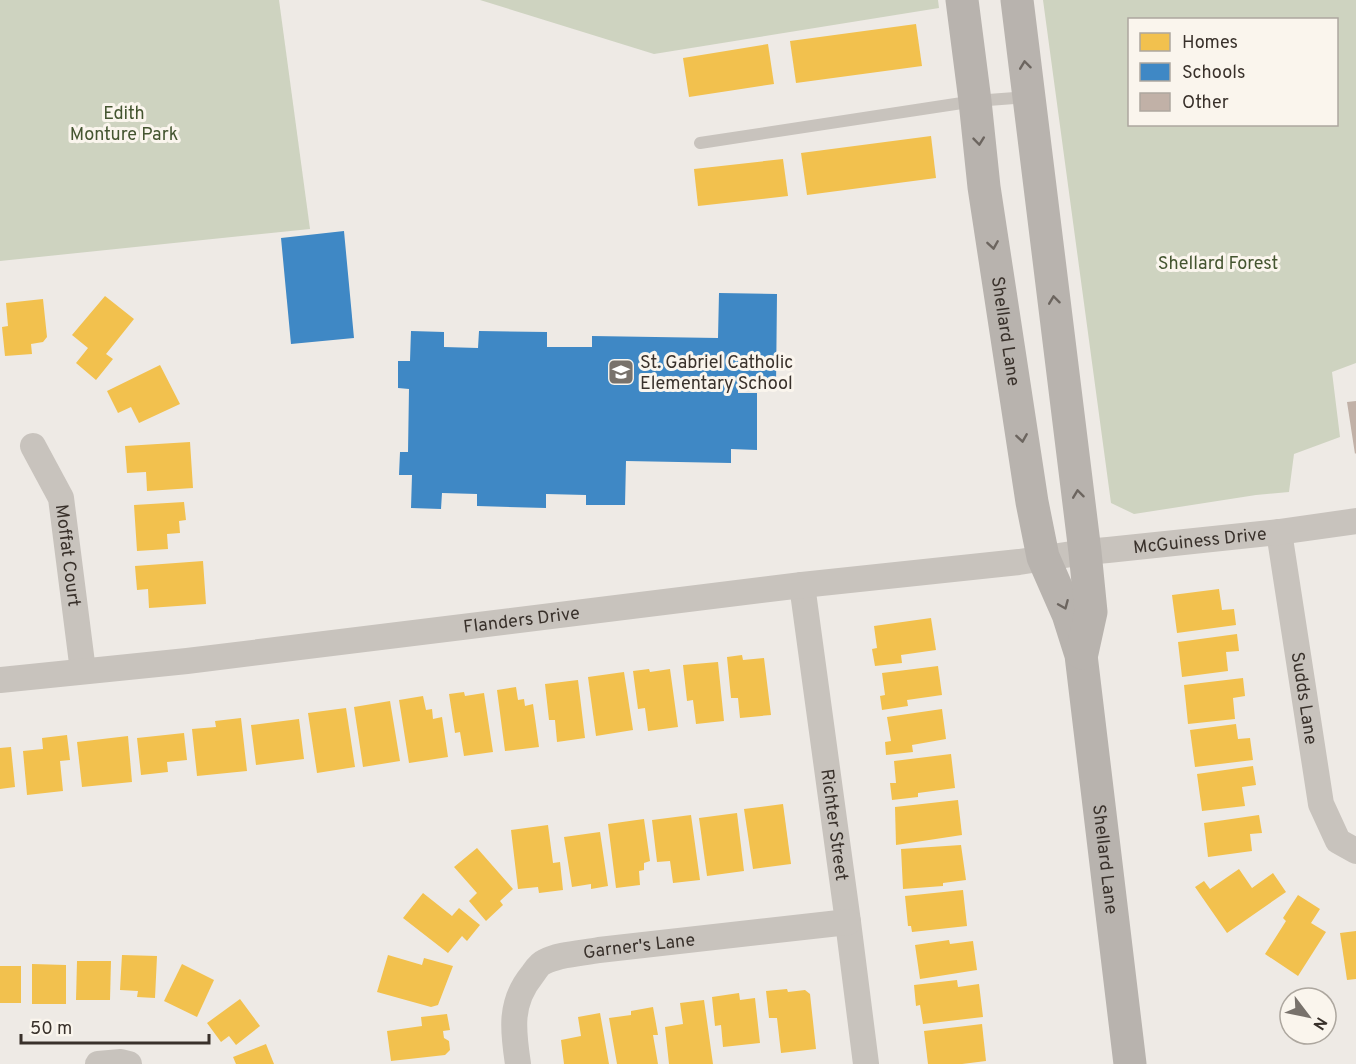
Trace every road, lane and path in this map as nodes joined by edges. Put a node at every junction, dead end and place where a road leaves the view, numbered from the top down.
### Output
1 (962, 0) edge
2 (1017, 0) edge
3 (1029, 96) junction
4 (975, 101) junction
5 (700, 143) dead end
6 (33, 447) dead end
7 (1356, 521) edge
8 (1279, 532) junction
9 (1085, 552) junction
10 (1043, 557) junction
11 (802, 585) junction
12 (1081, 655) junction
13 (83, 671) junction
14 (0, 680) edge
15 (1356, 851) edge
16 (848, 922) junction
17 (98, 1064) edge
18 (129, 1064) edge
19 (518, 1064) edge
20 (866, 1064) edge
21 (1130, 1064) edge

1 - 4 main road, Shellard Lane
3 -> 2 main road, Shellard Lane
3 - 4 lane
9 -> 3 main road, Shellard Lane
4 - 5 lane
4 -> 10 main road, Shellard Lane
6 - 13 street, Moffat Court
7 - 8 street, McGuiness Drive
8 - 9 street, McGuiness Drive
8 - 15 street, Sudds Lane
9 - 10 street, McGuiness Drive
9 - 12 main road, Shellard Lane
10 - 11 street, Flanders Drive
10 -> 12 main road, Shellard Lane
11 - 13 street, Flanders Drive
11 - 16 street, Richter Street
12 - 21 main road, Shellard Lane
13 - 14 street, Flanders Drive
16 - 19 street, Garner's Lane
16 - 20 street, Richter Street
17 - 18 street

